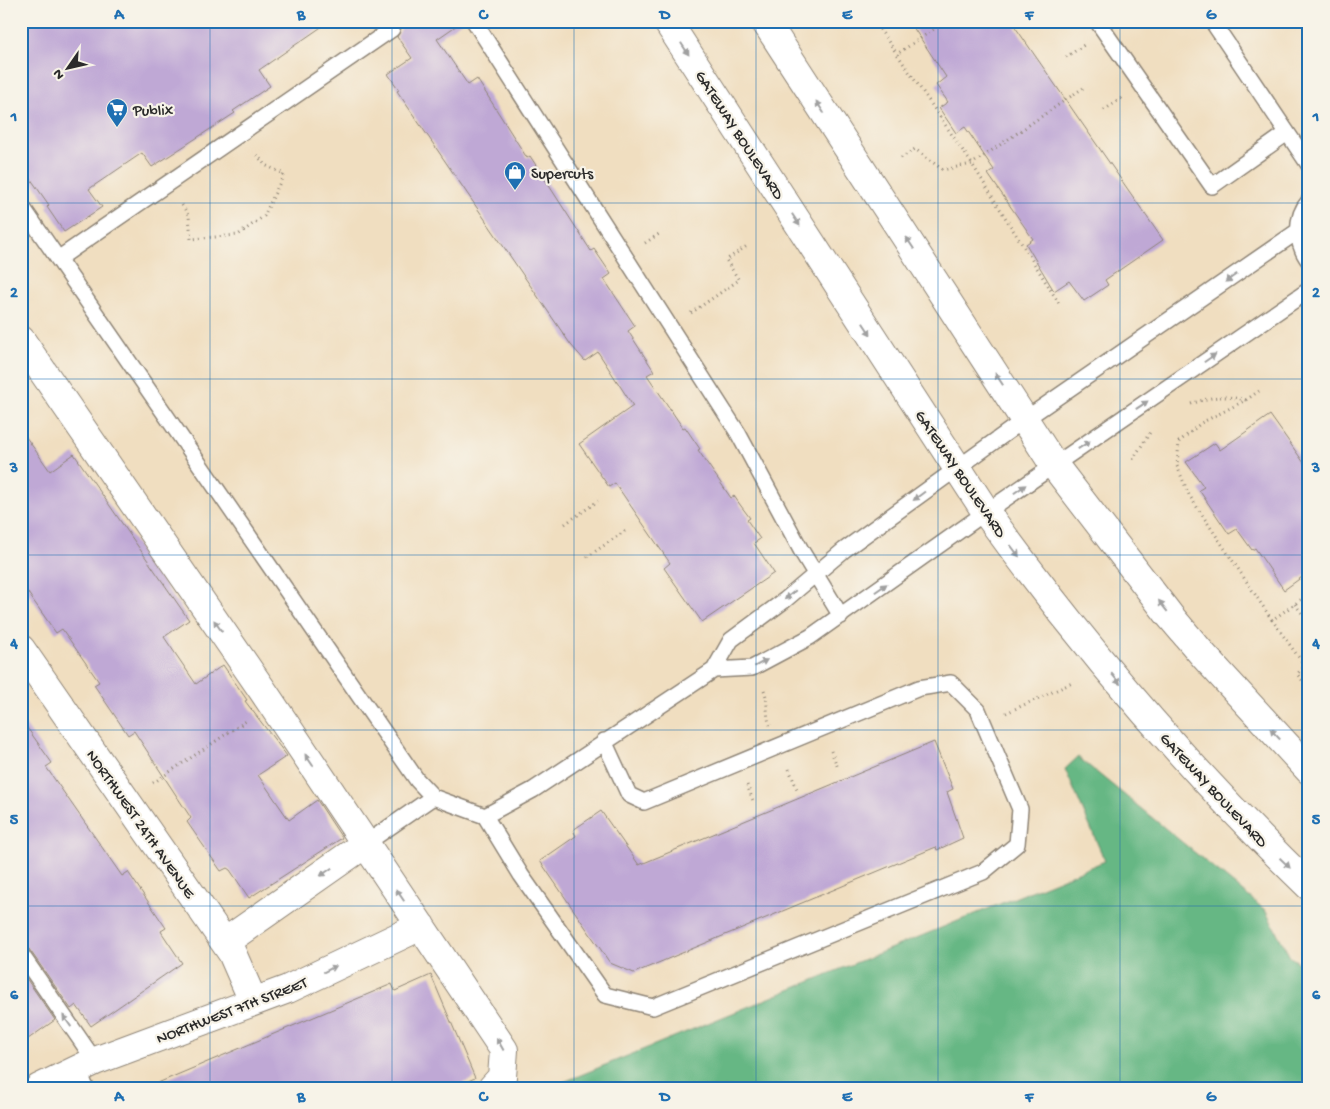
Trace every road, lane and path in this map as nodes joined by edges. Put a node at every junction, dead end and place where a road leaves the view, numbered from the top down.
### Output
1 (474, 21) edge
2 (667, 21) edge
3 (765, 21) edge
4 (874, 21) edge
5 (946, 21) edge
6 (1097, 21) edge
7 (1212, 21) edge
8 (392, 29) dead end
9 (1088, 42) dead end
10 (897, 54) junction
11 (1066, 57) dead end
12 (1084, 88) dead end
13 (1125, 96) dead end
14 (1104, 110) dead end
15 (1287, 134) junction
16 (254, 149) dead end
17 (901, 158) dead end
18 (972, 164) junction
19 (1309, 165) edge
20 (178, 200) dead end
21 (1309, 201) edge
22 (21, 206) edge
23 (1298, 231) junction
24 (659, 234) dead end
25 (747, 246) dead end
26 (638, 248) dead end
27 (58, 260) junction
28 (1309, 261) edge
29 (1309, 290) edge
30 (1060, 305) dead end
31 (686, 317) dead end
32 (21, 340) edge
33 (1258, 391) dead end
34 (1246, 400) junction
35 (1186, 405) dead end
36 (1024, 420) junction
37 (1152, 428) dead end
38 (1133, 459) dead end
39 (1054, 465) junction
40 (958, 467) junction
41 (598, 501) dead end
42 (986, 512) junction
43 (565, 524) dead end
44 (625, 531) dead end
45 (588, 556) dead end
46 (815, 575) junction
47 (1309, 594) edge
48 (1295, 604) junction
49 (842, 616) junction
50 (1272, 620) junction
51 (1309, 623) edge
52 (21, 650) edge
53 (714, 670) junction
54 (1072, 684) dead end
55 (762, 685) dead end
56 (1309, 688) edge
57 (1004, 714) dead end
58 (249, 720) dead end
59 (771, 728) dead end
60 (604, 741) junction
61 (828, 746) dead end
62 (788, 765) dead end
63 (838, 768) dead end
64 (1309, 770) edge
65 (745, 780) dead end
66 (153, 783) dead end
67 (798, 789) dead end
68 (433, 797) junction
69 (754, 803) dead end
70 (486, 816) junction
71 (366, 844) junction
72 (1309, 886) edge
73 (421, 926) junction
74 (225, 942) junction
75 (21, 954) edge
76 (253, 1001) junction
77 (87, 1072) edge
78 (39, 1088) edge
79 (492, 1088) edge

1 - 46 lane
2 -> 40 main road, GATEWAY BOULEVARD
36 -> 3 main road
4 - 10 path
5 - 10 path
6 - 15 lane
7 - 15 lane
8 - 27 lane
9 - 11 path
10 - 18 path
12 - 18 path
13 - 14 path
15 - 19 lane
16 - 20 path
17 - 18 path
18 - 30 path
21 - 23 lane
22 - 27 lane
23 - 28 lane
23 -> 36 lane
24 - 26 path
25 - 31 path
27 - 68 lane
39 -> 29 lane
71 -> 32 main road
33 - 34 path
34 - 35 path
34 - 50 path
36 - 39 main road
36 - 40 lane
37 - 38 path
42 -> 39 lane
64 -> 39 main road
40 - 42 main road, GATEWAY BOULEVARD
40 -> 46 lane
41 - 43 path
49 -> 42 lane
42 -> 72 main road, GATEWAY BOULEVARD
44 - 45 path
46 - 49 lane
46 -> 53 lane
47 - 48 path
48 - 50 path
48 - 51 path
53 -> 49 lane
50 - 56 path
52 - 74 main road, NORTHWEST 24TH AVENUE
53 - 60 lane
54 - 57 path
55 - 59 path
58 - 66 path
60 - 70 lane
60 - 70 lane
61 - 63 path
62 - 67 path
65 - 69 path
68 - 70 lane
68 - 71 lane
73 -> 71 main road
71 -> 74 main road
76 -> 73 main road, NORTHWEST 7TH STREET
79 -> 73 main road
74 - 76 main road, NORTHWEST 24TH AVENUE
77 -> 75 lane
76 - 77 main road, NORTHWEST 7TH STREET
77 - 78 main road, NORTHWEST 7TH STREET

